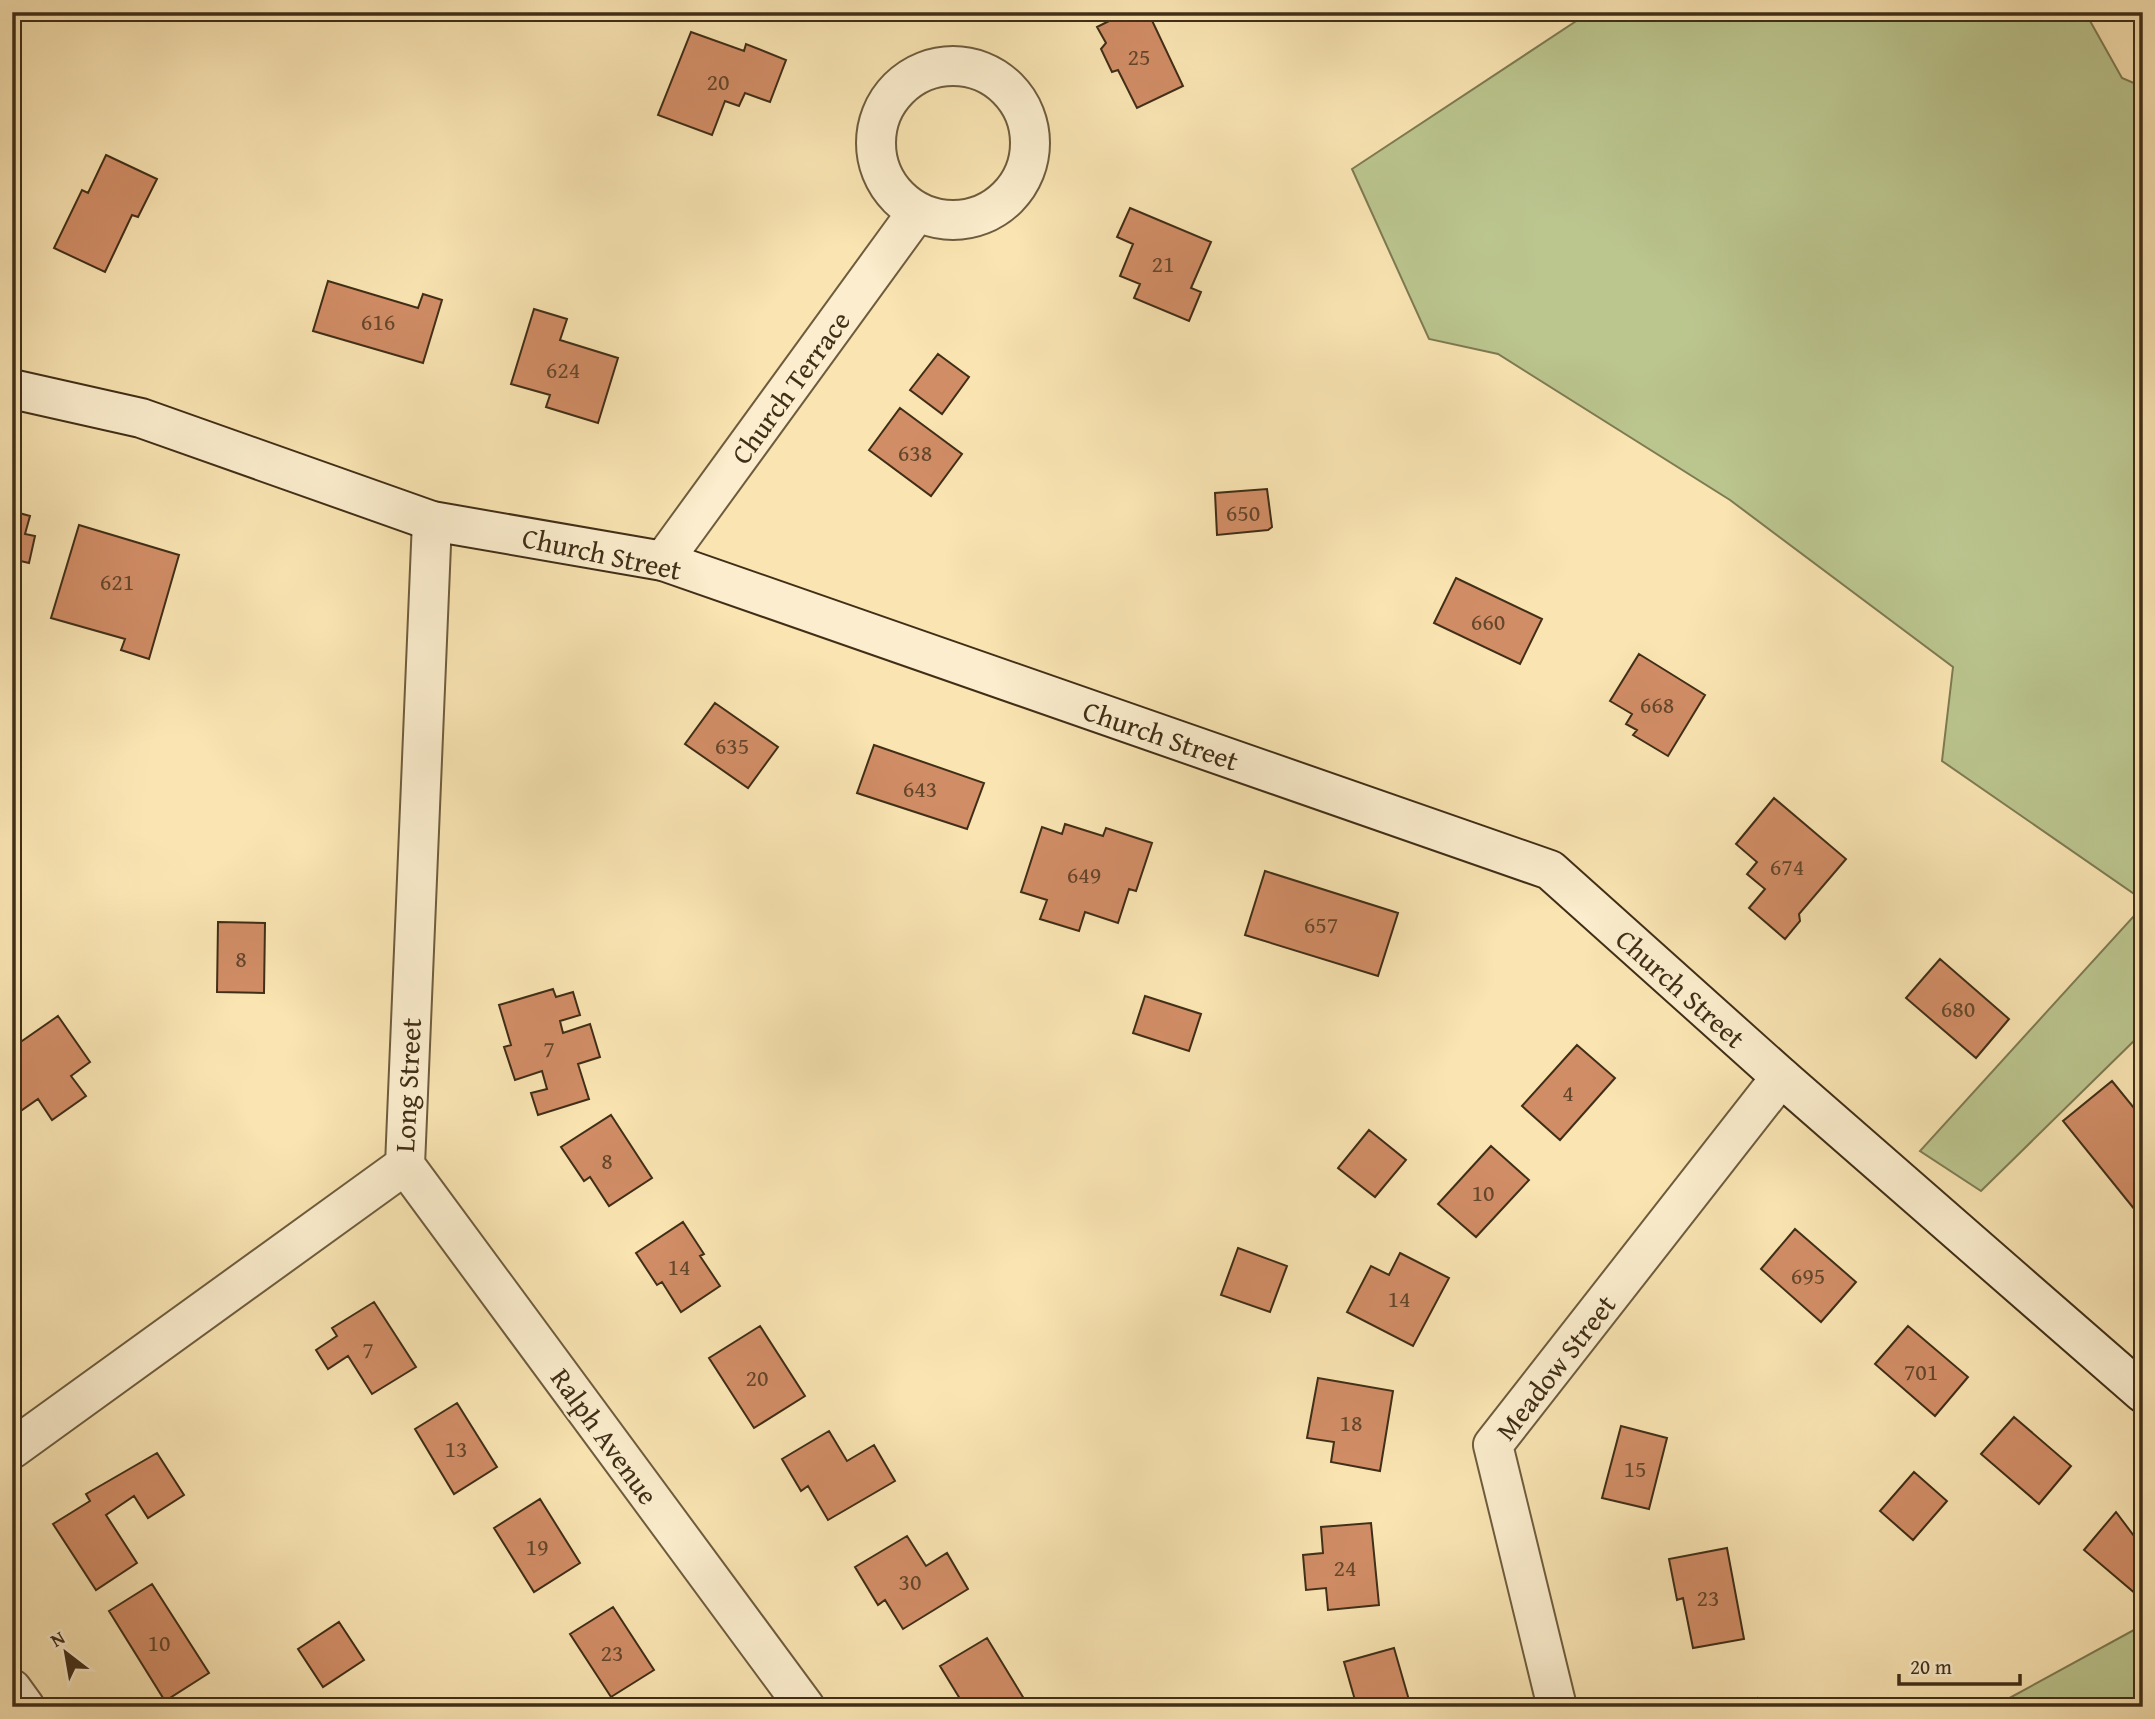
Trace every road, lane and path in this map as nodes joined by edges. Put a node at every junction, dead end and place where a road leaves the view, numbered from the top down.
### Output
1 (918, 212) junction
2 (12, 389) edge
3 (432, 521) junction
4 (663, 561) junction
5 (1781, 1077) junction
6 (405, 1165) junction
7 (2143, 1393) edge
8 (12, 1450) edge
9 (12, 1689) edge
10 (25, 1707) edge
11 (805, 1707) edge
12 (1556, 1707) edge

1 - 1 street
1 - 4 street, Church Terrace
2 - 3 street, Church Street
3 - 4 street, Church Street
3 - 6 street, Long Street
4 - 5 street, Church Street
5 - 7 street, Church Street
5 - 12 street, Meadow Street
6 - 8 street, Long Street
6 - 11 street, Ralph Avenue
9 - 10 street

